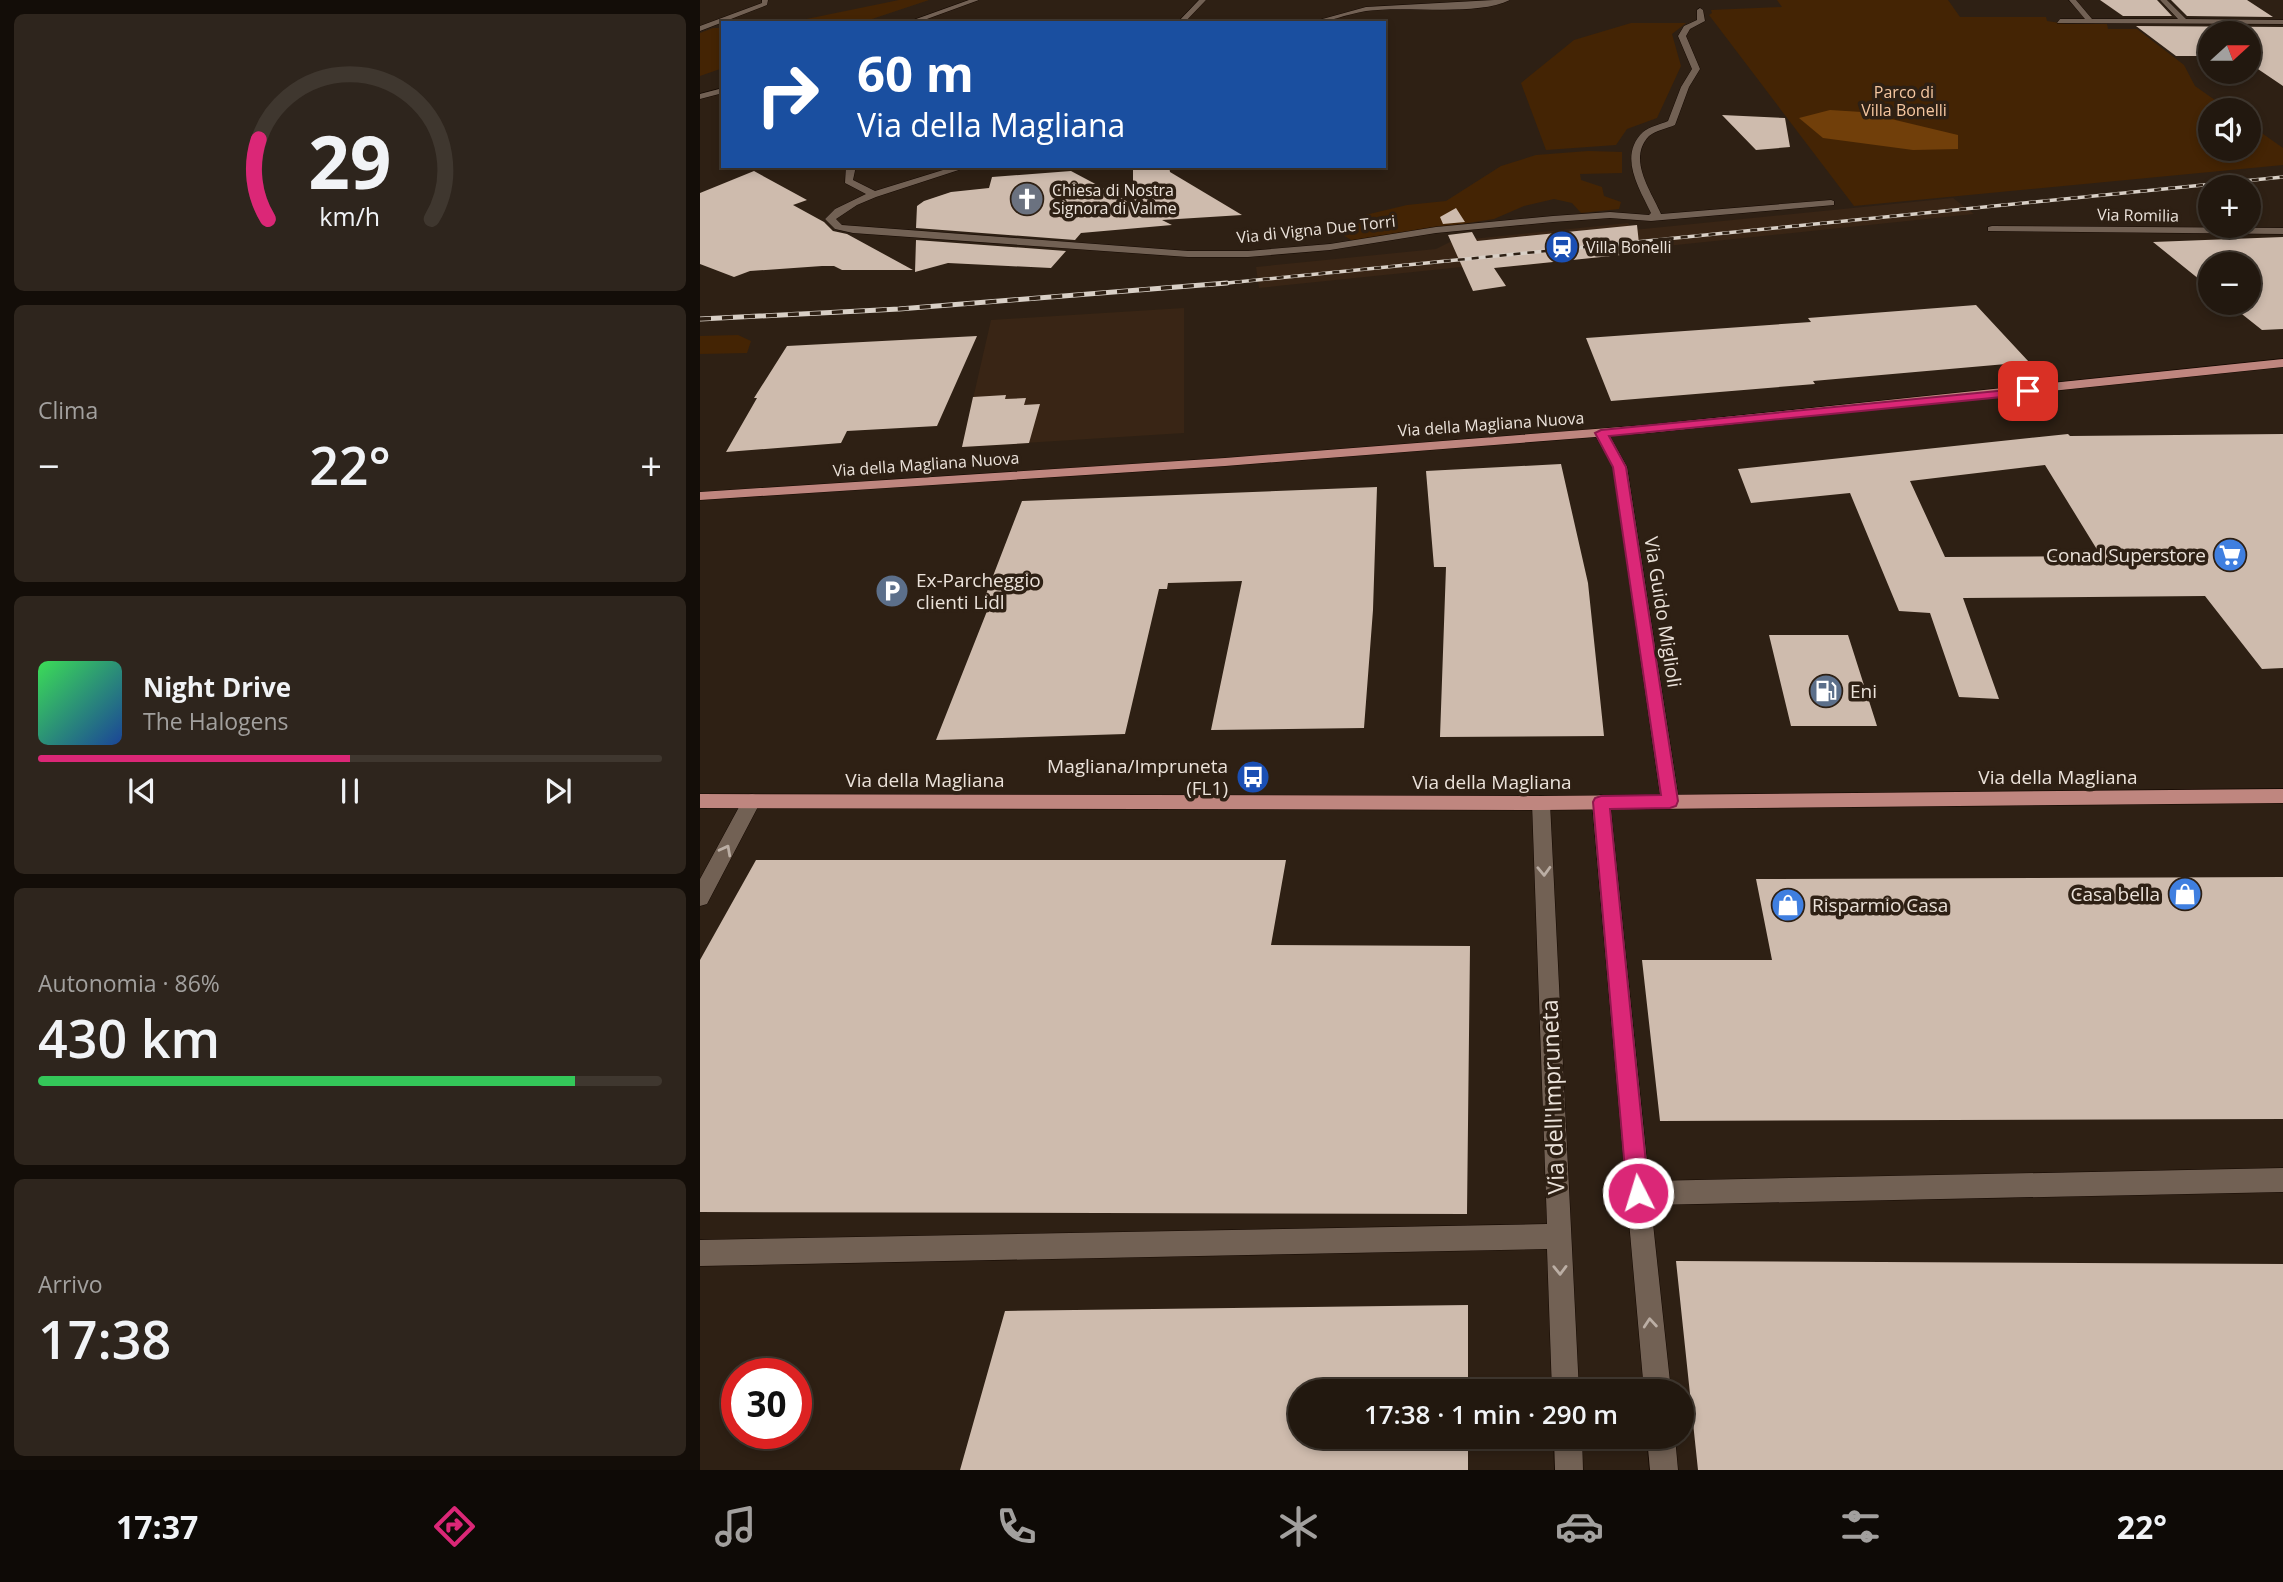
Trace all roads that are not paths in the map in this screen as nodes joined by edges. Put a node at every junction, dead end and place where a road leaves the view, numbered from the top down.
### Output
1 (765, 0) edge
2 (976, 0) edge
3 (1203, 0) edge
4 (1507, 0) edge
5 (2072, 0) edge
6 (2163, 0) edge
7 (1414, 3) edge
8 (1700, 10) dead end
9 (914, 21) edge
10 (1182, 21) edge
11 (1318, 21) edge
12 (2060, 21) dead end
13 (2091, 22) junction
14 (2183, 22) junction
15 (2283, 22) edge
16 (700, 29) edge
17 (721, 84) edge
18 (700, 90) edge
19 (721, 91) edge
20 (700, 97) edge
21 (851, 168) edge
22 (960, 168) edge
23 (874, 194) junction
24 (1831, 202) dead end
25 (1651, 218) junction
26 (1992, 229) dead end
27 (2283, 231) edge
28 (2283, 363) edge
29 (1601, 433) junction
30 (700, 496) edge
31 (2283, 796) edge
32 (752, 801) junction
33 (1670, 801) junction
34 (700, 802) edge
35 (1601, 802) junction
36 (1541, 803) junction
37 (700, 898) edge
38 (2283, 1180) edge
39 (1638, 1193) junction
40 (1559, 1236) junction
41 (700, 1253) edge
42 (1565, 1379) edge
43 (1656, 1379) edge
44 (1568, 1449) edge
45 (1662, 1449) edge
46 (1569, 1470) edge
47 (1664, 1470) edge

1 - 16 street
2 - 9 street
3 - 10 street
4 - 7 street
5 - 13 street
6 - 14 street
7 - 11 street
8 - 25 street
12 - 13 street
13 - 14 street
14 - 15 street
17 - 18 street
19 - 20 street
21 - 23 street
22 - 23 street, Via di Vigna Due Torri
23 - 25 street, Via di Vigna Due Torri
24 - 25 street, Via di Vigna Due Torri
26 - 27 street, Via Romilia
28 - 29 main road, Via della Magliana Nuova
29 - 30 main road, Via della Magliana Nuova
29 - 33 street, Via Guido Miglioli
31 - 33 main road, Via della Magliana
32 - 34 main road, Via della Magliana
32 - 36 main road, Via della Magliana
37 -> 32 street
33 - 35 main road, Via della Magliana
35 - 36 main road, Via della Magliana
35 - 39 street
36 -> 40 street, Via dell'Impruneta
38 - 39 street
43 -> 39 street
40 - 41 street
40 -> 42 street, Via dell'Impruneta
44 - 46 street
45 - 47 street

